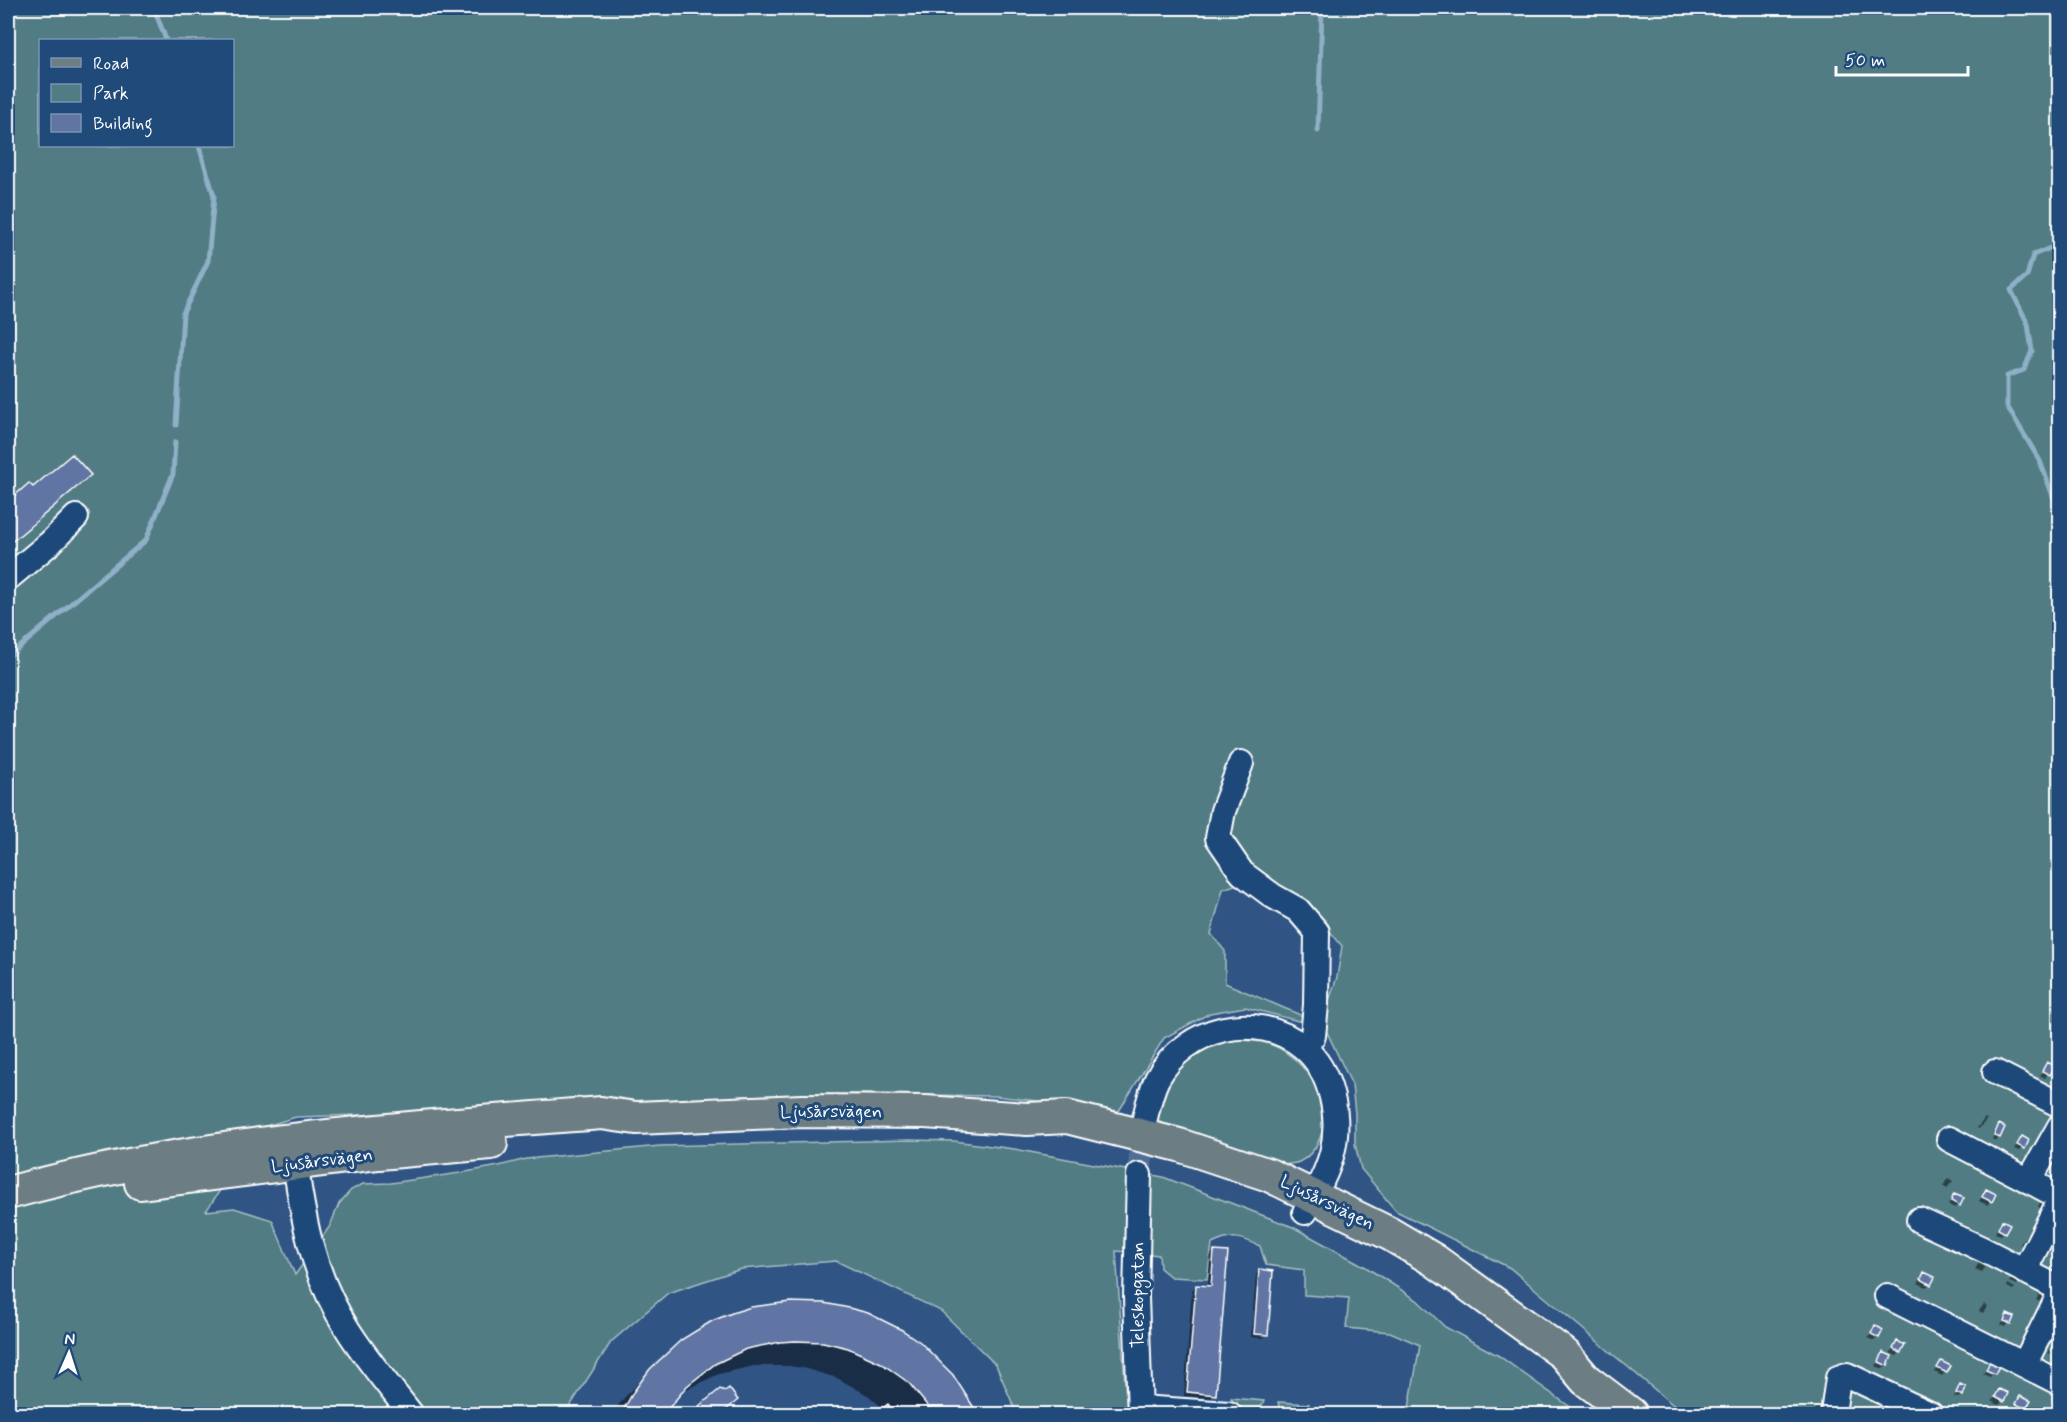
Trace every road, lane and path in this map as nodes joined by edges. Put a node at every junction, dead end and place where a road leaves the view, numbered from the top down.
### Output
1 (76, 517) dead end
2 (8, 578) edge
3 (1241, 763) dead end
4 (1303, 1047) junction
5 (1995, 1072) dead end
6 (2060, 1105) edge
7 (1145, 1118) tunnel mouth
8 (2060, 1126) edge
9 (1949, 1139) dead end
10 (293, 1152) junction
11 (1139, 1175) tunnel mouth
12 (2029, 1181) junction
13 (8, 1193) edge
14 (2060, 1199) edge
15 (1310, 1204) junction
16 (8, 1207) edge
17 (1919, 1220) dead end
18 (2024, 1271) junction
19 (2060, 1291) edge
20 (1887, 1296) dead end
21 (2024, 1365) junction
22 (2060, 1383) edge
23 (1140, 1412) edge
24 (411, 1414) edge
25 (1229, 1414) edge
26 (1630, 1414) edge
27 (1833, 1414) edge
28 (1930, 1414) edge

1 - 2 street
3 - 4 street
4 - 7 street
4 - 15 street
5 - 6 street
8 - 12 street
9 - 12 street
10 - 13 main road, Ljusårsvägen
10 - 15 main road, Ljusårsvägen
10 - 16 main road, Ljusårsvägen
10 - 24 street
11 - 23 street, Teleskopgatan
12 - 14 street
14 - 18 street
15 - 26 main road, Ljusårsvägen
17 - 18 street
18 - 19 street
19 - 21 street
20 - 21 street
21 - 22 street
23 - 25 street
27 - 28 street

